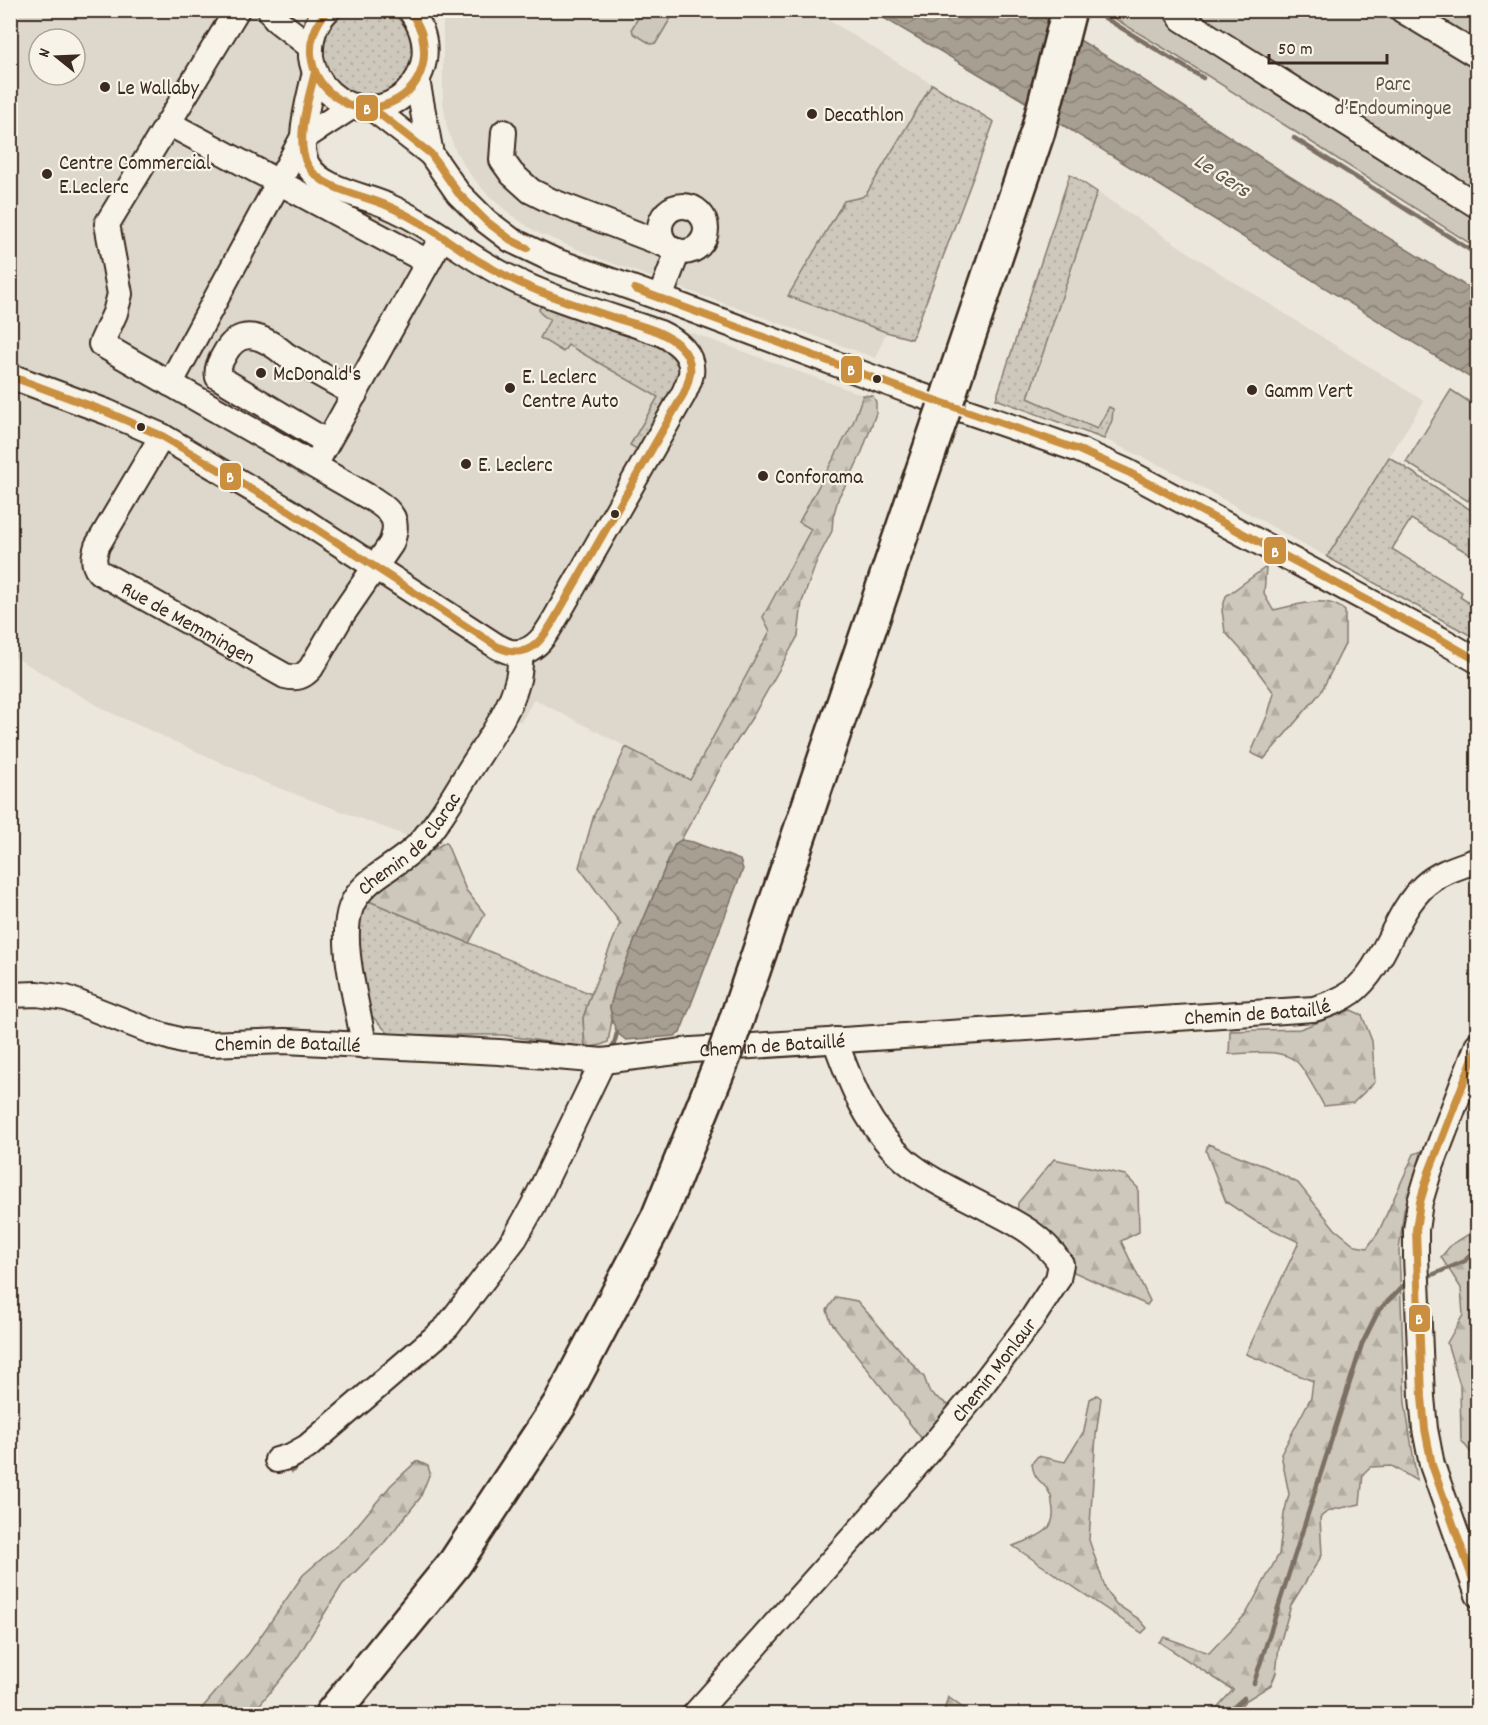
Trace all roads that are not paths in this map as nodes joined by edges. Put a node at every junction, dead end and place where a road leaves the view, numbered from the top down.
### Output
1 (237, 10) edge
2 (270, 10) edge
3 (328, 10) edge
4 (410, 10) edge
5 (1069, 10) edge
6 (1176, 10) edge
7 (1402, 10) edge
8 (311, 47) junction
9 (1478, 56) edge
10 (315, 72) junction
11 (417, 80) junction
12 (363, 107) junction
13 (168, 123) junction
14 (504, 132) dead end
15 (302, 139) junction
16 (431, 154) junction
17 (279, 183) junction
18 (1478, 206) edge
19 (443, 237) junction
20 (428, 262) junction
21 (660, 298) junction
22 (10, 376) edge
23 (170, 384) junction
24 (354, 394) junction
25 (162, 436) junction
26 (327, 442) junction
27 (314, 466) junction
28 (375, 568) junction
29 (521, 652) junction
30 (1478, 661) edge
31 (1478, 860) edge
32 (10, 995) edge
33 (835, 1040) junction
34 (1478, 1044) edge
35 (364, 1046) junction
36 (603, 1061) junction
37 (277, 1460) dead end
38 (1478, 1595) edge
39 (332, 1714) edge
40 (695, 1714) edge

1 - 13 street
2 - 8 street
3 - 8 street
4 - 11 street
5 - 39 highway, bridge
6 - 18 street
7 - 9 street
8 - 10 street
10 - 12 street
10 - 15 street
11 - 12 street
11 - 16 street
12 - 15 street
12 - 16 street
13 - 17 street
13 - 23 street
14 - 21 street
15 - 17 street
15 - 19 street
16 - 21 street
17 - 20 street
17 - 23 street
19 - 20 street
19 - 29 street
20 - 24 street
21 - 30 street
22 - 25 street
23 - 27 street
24 - 26 street
24 - 26 street
25 - 28 street
25 - 28 street, Rue de Memmingen
26 - 27 street
27 - 28 street
28 - 29 street
29 - 35 street, Chemin de Clarac
31 - 33 street, Chemin de Bataillé
32 - 35 street, Chemin de Bataillé
33 - 36 street, Chemin de Bataillé
33 - 40 street, Chemin Monlaur
34 - 38 street
35 - 36 street, Chemin de Bataillé
36 - 37 street

